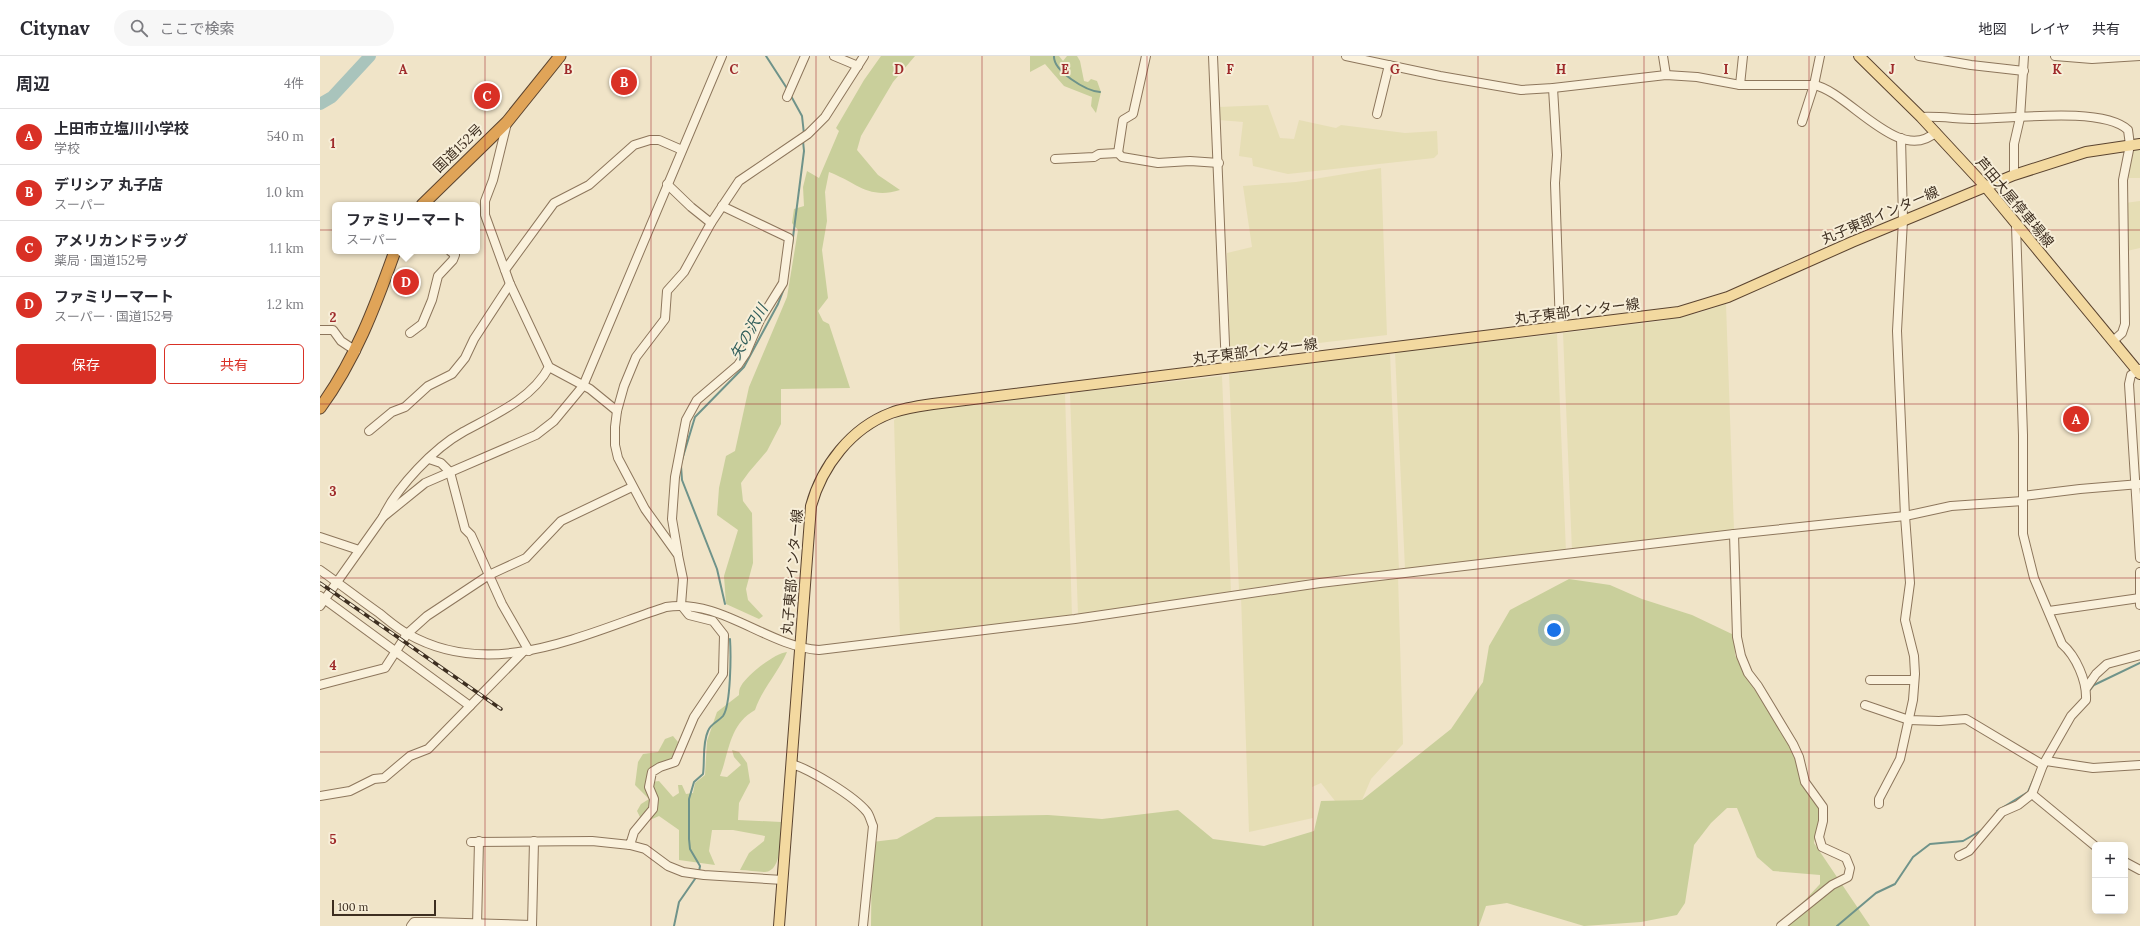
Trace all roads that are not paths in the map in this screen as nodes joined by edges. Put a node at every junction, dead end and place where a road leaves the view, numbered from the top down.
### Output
1 (560, 56) edge
2 (722, 56) edge
3 (805, 56) edge
4 (834, 56) edge
5 (864, 56) edge
6 (1146, 56) edge
7 (1213, 56) edge
8 (1346, 56) edge
9 (1663, 56) edge
10 (1743, 56) edge
11 (1820, 56) edge
12 (1859, 56) edge
13 (1919, 56) edge
14 (2024, 56) edge
15 (2055, 56) edge
16 (2140, 56) edge
17 (1388, 65) junction
18 (858, 66) junction
19 (2024, 72) junction
20 (1666, 75) junction
21 (1740, 85) junction
22 (1814, 85) junction
23 (1553, 88) junction
24 (788, 94) dead end
25 (1377, 114) dead end
26 (1921, 117) junction
27 (2020, 118) junction
28 (507, 122) junction
29 (1802, 122) dead end
30 (1936, 132) junction
31 (1901, 138) junction
32 (2137, 142) edge
33 (682, 150) junction
34 (1118, 153) junction
35 (1055, 159) dead end
36 (1219, 163) junction
37 (2014, 175) junction
38 (667, 184) junction
39 (1985, 186) junction
40 (425, 202) edge
41 (722, 206) junction
42 (1904, 220) junction
43 (711, 223) junction
44 (2016, 225) junction
45 (395, 254) edge
46 (454, 254) edge
47 (505, 270) junction
48 (510, 284) junction
49 (1560, 327) junction
50 (320, 330) edge
51 (410, 333) dead end
52 (2113, 341) junction
53 (356, 351) junction
54 (549, 367) junction
55 (1226, 368) junction
56 (2139, 371) edge
57 (583, 386) junction
58 (320, 408) edge
59 (616, 411) junction
60 (369, 431) dead end
61 (429, 460) junction
62 (450, 472) junction
63 (2137, 485) edge
64 (632, 487) junction
65 (2023, 498) junction
66 (1905, 516) junction
67 (383, 517) junction
68 (1734, 534) junction
69 (320, 537) edge
70 (359, 550) junction
71 (678, 555) junction
72 (2140, 558) edge
73 (320, 570) edge
74 (2140, 572) edge
75 (489, 575) junction
76 (337, 582) junction
77 (322, 598) edge
78 (2140, 600) edge
79 (681, 605) junction
80 (320, 606) edge
81 (2049, 611) junction
82 (407, 634) junction
83 (800, 646) junction
84 (395, 651) junction
85 (525, 652) junction
86 (2140, 655) edge
87 (1870, 680) dead end
88 (1914, 680) junction
89 (320, 685) edge
90 (2087, 687) junction
91 (1866, 705) dead end
92 (470, 706) junction
93 (1909, 720) junction
94 (2045, 763) junction
95 (792, 764) junction
96 (2140, 765) edge
97 (2032, 794) junction
98 (320, 796) edge
99 (1879, 804) dead end
100 (534, 840) junction
101 (2092, 844) edge
102 (630, 845) junction
103 (1959, 856) dead end
104 (2128, 864) edge
105 (2140, 870) edge
106 (783, 880) junction
107 (429, 924) edge
108 (477, 925) edge
109 (411, 926) edge
110 (532, 926) edge
111 (779, 926) edge
112 (864, 926) edge
113 (1781, 926) edge

1 - 28 highway, 国道152号
2 - 33 street
3 - 24 street
4 - 18 street
5 - 18 street
6 - 34 street
7 - 36 street
8 - 17 street
9 - 20 street
10 - 21 street
11 - 22 street
12 - 26 main road, 芦田大屋停車場線
13 - 19 street
14 - 19 street
15 - 16 street
17 - 23 street
17 - 25 street
18 - 41 street
19 - 27 street
20 - 21 street
20 - 23 street
21 - 22 street
22 - 29 street
22 - 31 street
23 - 49 street
26 - 27 street
26 - 30 main road, 芦田大屋停車場線
27 - 32 street
27 - 37 street
28 - 40 highway, 国道152号
28 - 47 street
30 - 31 street
30 - 39 main road, 芦田大屋停車場線
31 - 42 street
32 - 37 main road, 丸子東部インター線
32 - 52 street
33 - 38 street
33 - 47 street
34 - 35 street
34 - 36 street
36 - 55 street
37 - 39 main road, 丸子東部インター線
38 - 43 street
38 - 57 street
39 - 42 main road, 丸子東部インター線
39 - 44 main road, 芦田大屋停車場線
41 - 43 street
41 - 71 street
42 - 49 main road, 丸子東部インター線
42 - 66 street
43 - 59 street
44 - 52 main road, 芦田大屋停車場線
44 - 65 street
45 - 53 highway
46 - 51 street
47 - 48 street
48 - 54 street
48 - 60 street
49 - 55 main road, 丸子東部インター線
50 - 53 street
52 - 56 main road, 芦田大屋停車場線
53 - 58 highway
54 - 57 street
54 - 61 street
55 - 83 main road, 丸子東部インター線
56 - 63 street
57 - 59 street
57 - 62 street
59 - 64 street
61 - 62 street
61 - 67 street
62 - 67 street
62 - 75 street
63 - 65 street
63 - 72 street
64 - 71 street
64 - 75 street
65 - 66 street
65 - 81 street
66 - 68 street
66 - 88 street
67 - 70 street
68 - 83 street
68 - 113 street
69 - 70 street
70 - 76 street
71 - 79 street
73 - 76 street
74 - 78 street
75 - 82 street
75 - 85 street
76 - 77 street
76 - 82 street
77 - 80 street
77 - 84 street
78 - 81 street
79 - 83 street
79 - 85 street
79 - 102 street
81 - 90 street
82 - 84 street
82 - 85 street
83 - 95 main road, 丸子東部インター線
84 - 89 street
84 - 92 street
85 - 92 street
86 - 90 street
87 - 88 street
88 - 93 street
90 - 94 street
91 - 93 street
92 - 98 street
93 - 94 street
93 - 99 street
94 - 96 street
94 - 97 street
95 - 106 main road, 丸子東部インター線
95 - 112 street
97 - 101 street
97 - 103 street
100 - 102 street
100 - 108 street
100 - 110 street
102 - 106 street
104 - 105 street
106 - 111 main road, 丸子東部インター線
107 - 108 street
107 - 109 street
108 - 110 street

